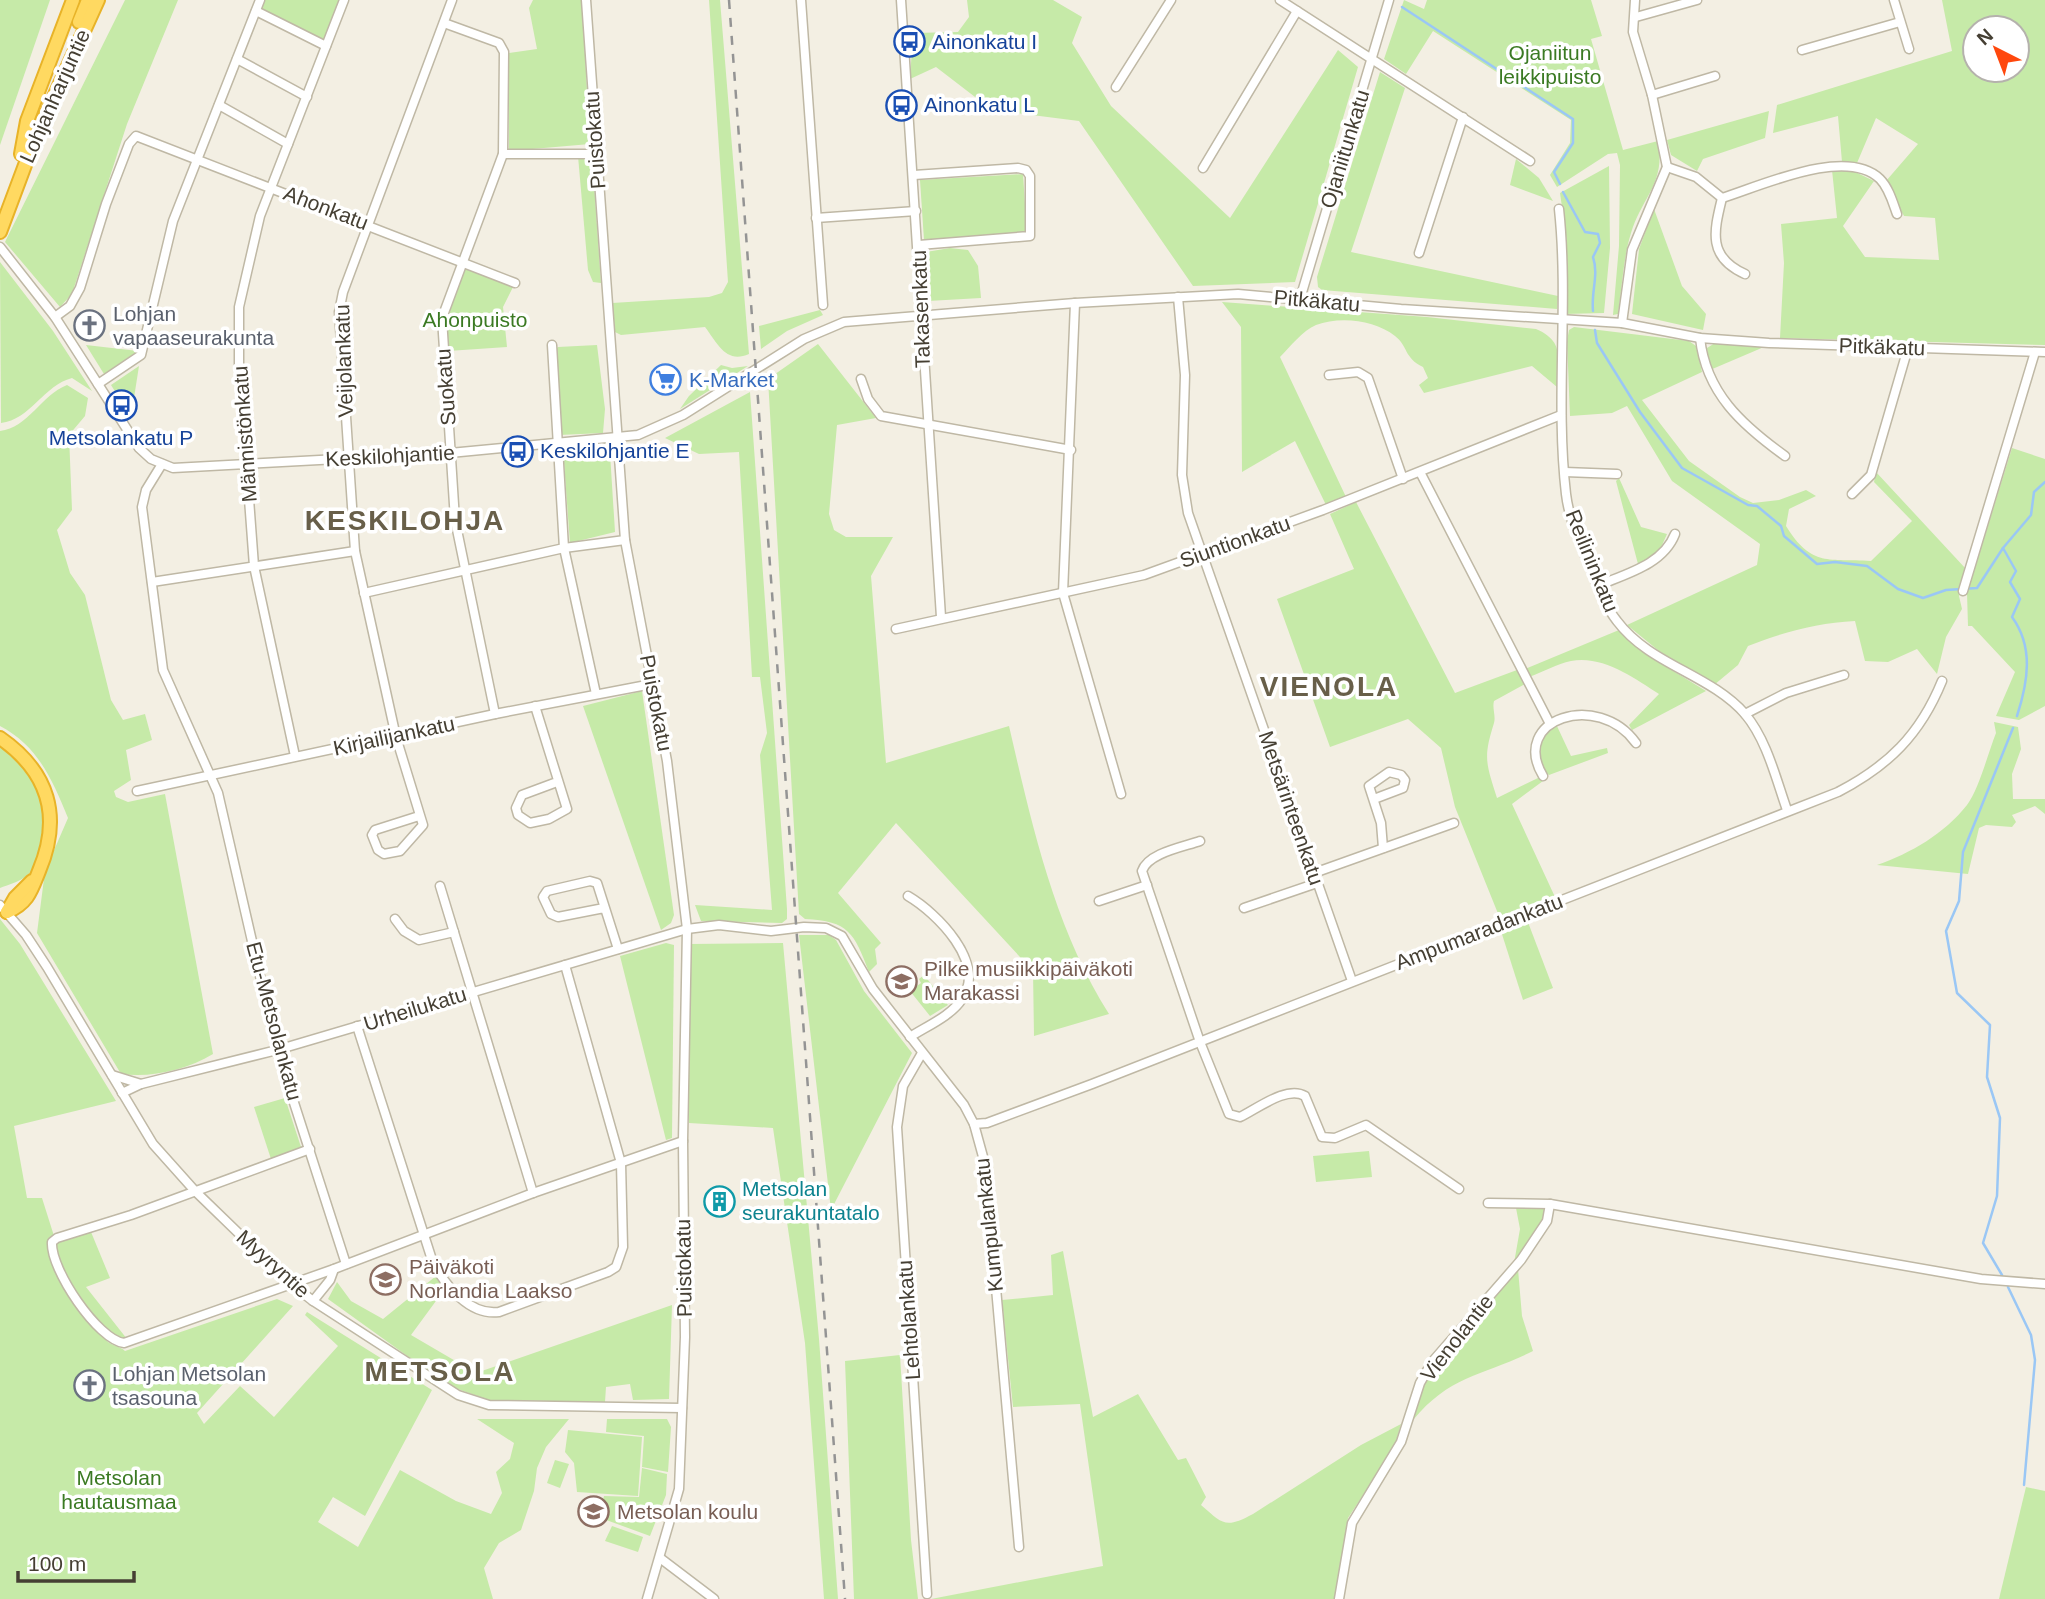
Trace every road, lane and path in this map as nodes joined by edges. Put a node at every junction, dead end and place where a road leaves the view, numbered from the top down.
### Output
1 (73, 0) edge
2 (88, 0) edge
3 (98, 0) edge
4 (260, 0) edge
5 (344, 0) edge
6 (452, 0) edge
7 (586, 0) edge
8 (800, 0) edge
9 (901, 0) edge
10 (1171, 0) edge
11 (1280, 0) edge
12 (1389, 0) edge
13 (1635, 0) edge
14 (1697, 0) edge
15 (1894, 0) edge
16 (256, 11) junction
17 (1297, 11) junction
18 (1636, 17) junction
19 (1900, 22) junction
20 (444, 23) junction
21 (326, 46) junction
22 (1909, 49) dead end
23 (1802, 50) dead end
24 (1371, 59) junction
25 (237, 60) junction
26 (1715, 76) dead end
27 (1116, 87) dead end
28 (1652, 94) junction
29 (307, 97) junction
30 (219, 105) junction
31 (1463, 117) junction
32 (288, 144) junction
33 (22, 154) junction
34 (503, 154) junction
35 (595, 154) junction
36 (198, 159) junction
37 (1530, 161) dead end
38 (1667, 167) junction
39 (1203, 168) dead end
40 (914, 175) junction
41 (272, 187) junction
42 (1722, 198) junction
43 (4, 204) edge
44 (1559, 209) dead end
45 (916, 211) junction
46 (1897, 214) dead end
47 (816, 218) junction
48 (367, 225) junction
49 (0, 232) edge
50 (919, 246) junction
51 (0, 247) edge
52 (1419, 253) dead end
53 (463, 261) junction
54 (1745, 274) dead end
55 (515, 284) dead end
56 (1178, 297) junction
57 (1300, 299) junction
58 (1075, 303) junction
59 (823, 305) dead end
60 (920, 314) junction
61 (55, 317) junction
62 (1562, 319) junction
63 (1622, 323) junction
64 (1700, 338) junction
65 (552, 345) dead end
66 (1908, 348) junction
67 (2035, 352) junction
68 (2045, 352) edge
69 (1329, 375) dead end
70 (861, 379) dead end
71 (98, 384) junction
72 (1561, 415) junction
73 (927, 424) junction
74 (619, 439) junction
75 (558, 443) junction
76 (1071, 450) junction
77 (450, 453) junction
78 (1785, 456) dead end
79 (347, 457) junction
80 (162, 464) junction
81 (247, 465) junction
82 (1420, 472) junction
83 (1565, 472) junction
84 (1617, 474) dead end
85 (1403, 479) junction
86 (1853, 494) dead end
87 (1675, 534) dead end
88 (625, 540) junction
89 (564, 548) junction
90 (355, 551) junction
91 (1202, 555) junction
92 (254, 566) junction
93 (463, 572) junction
94 (152, 582) junction
95 (1597, 586) junction
96 (1964, 591) dead end
97 (364, 593) junction
98 (1063, 593) junction
99 (941, 617) junction
100 (896, 629) dead end
101 (1844, 675) dead end
102 (1942, 681) dead end
103 (652, 684) junction
104 (596, 694) junction
105 (535, 706) junction
106 (495, 714) junction
107 (1745, 714) junction
108 (1550, 724) junction
109 (396, 737) junction
110 (0, 738) edge
111 (1636, 743) dead end
112 (295, 756) junction
113 (211, 776) junction
114 (1543, 776) dead end
115 (557, 782) junction
116 (136, 792) dead end
117 (1121, 794) dead end
118 (1374, 799) dead end
119 (1787, 810) junction
120 (419, 816) junction
121 (1454, 823) dead end
122 (1200, 841) dead end
123 (1383, 848) junction
124 (1314, 873) junction
125 (1317, 883) junction
126 (1147, 885) junction
127 (440, 886) dead end
128 (908, 896) dead end
129 (1098, 901) dead end
130 (604, 908) junction
131 (1244, 908) dead end
132 (4, 909) edge
133 (395, 919) dead end
134 (687, 929) junction
135 (454, 932) junction
136 (618, 949) junction
137 (565, 964) junction
138 (1352, 981) junction
139 (471, 991) junction
140 (357, 1026) junction
141 (910, 1037) junction
142 (1200, 1042) junction
143 (277, 1050) junction
144 (922, 1053) junction
145 (112, 1075) junction
146 (141, 1084) junction
147 (122, 1093) junction
148 (974, 1124) junction
149 (683, 1141) junction
150 (310, 1149) junction
151 (621, 1163) junction
152 (1459, 1189) dead end
153 (195, 1191) junction
154 (533, 1193) junction
155 (1488, 1203) dead end
156 (1550, 1204) junction
157 (423, 1234) junction
158 (346, 1264) junction
159 (334, 1269) junction
160 (290, 1283) junction
161 (2045, 1284) edge
162 (313, 1301) junction
163 (682, 1408) junction
164 (1019, 1547) dead end
165 (660, 1558) junction
166 (926, 1594) dead end
167 (647, 1599) edge
168 (714, 1599) edge
169 (1339, 1599) edge

1 - 33 highway
2 - 33 highway, Lohjanharjuntie
3 - 43 highway, Lohjanharjuntie
4 - 16 street
5 - 21 street, Männistönkatu
6 - 20 street, Veijolankatu
7 - 35 street, Puistokatu
8 - 47 street
9 - 40 street, Takasenkatu
10 - 27 street
11 - 17 street
12 - 24 street, Ojaniitunkatu
13 - 18 street
14 - 18 street
15 - 19 street
16 - 21 street
16 - 25 street
17 - 24 street
17 - 39 street
18 - 28 street
19 - 22 street
19 - 23 street
20 - 34 street, Suokatu
20 - 48 street, Veijolankatu
21 - 29 street, Männistönkatu
24 - 31 street
24 - 57 street, Ojaniitunkatu
25 - 29 street
25 - 30 street
26 - 28 street
28 - 38 street
29 - 32 street, Männistönkatu
30 - 32 street
30 - 36 street
31 - 37 street
31 - 52 street
32 - 41 street, Männistönkatu
33 - 43 highway, Lohjanharjuntie
34 - 35 street
34 - 53 street, Suokatu
35 - 74 street, Puistokatu
36 - 41 street, Ahonkatu
36 - 61 street, Ahonkatu
36 - 71 street
38 - 42 street
38 - 63 street
40 - 45 street, Takasenkatu
40 - 50 street
41 - 48 street, Ahonkatu
41 - 81 street, Männistönkatu
42 - 46 street
42 - 54 street
43 - 49 highway, Lohjanharjuntie
44 - 62 street, Reilininkatu
45 - 47 street
45 - 50 street, Takasenkatu
47 - 59 street
48 - 53 street, Ahonkatu
48 - 79 street, Veijolankatu
50 - 60 street, Takasenkatu
51 - 61 street
53 - 55 street, Ahonkatu
53 - 77 street, Suokatu
56 - 57 street, Pitkäkatu
56 - 58 street, Pitkäkatu
56 - 91 street, Metsärinteenkatu
57 - 62 street, Pitkäkatu
58 - 60 street, Pitkäkatu
58 - 76 street
60 - 73 street, Takasenkatu
60 - 74 street, Pitkäkatu
61 - 71 street
62 - 63 street, Pitkäkatu
62 - 72 street, Reilininkatu
63 - 64 street, Pitkäkatu
64 - 66 street, Pitkäkatu
64 - 78 street
65 - 75 street
66 - 67 street, Pitkäkatu
66 - 86 street
67 - 68 street, Pitkäkatu
67 - 96 street
69 - 85 street
70 - 73 street
71 - 80 street
72 - 82 street, Siuntionkatu
72 - 83 street, Reilininkatu
73 - 76 street
73 - 99 street, Takasenkatu
74 - 75 street, Keskilohjantie
74 - 88 street, Puistokatu
75 - 77 street, Keskilohjantie
75 - 89 street
76 - 98 street
77 - 79 street, Keskilohjantie
77 - 93 street, Suokatu
79 - 81 street, Keskilohjantie
79 - 90 street, Veijolankatu
80 - 81 street, Keskilohjantie
80 - 94 street, Etu-Metsolankatu
81 - 92 street, Männistönkatu
82 - 85 street, Siuntionkatu
82 - 108 street
83 - 84 street
83 - 95 street, Reilininkatu
85 - 91 street, Siuntionkatu
87 - 95 street
88 - 89 street
88 - 103 street, Puistokatu
89 - 93 street
89 - 104 street
90 - 92 street
90 - 97 street, Veijolankatu
91 - 98 street, Siuntionkatu
91 - 124 street, Metsärinteenkatu
92 - 94 street
92 - 112 street, Männistönkatu
93 - 97 street
93 - 106 street, Suokatu
94 - 113 street, Etu-Metsolankatu
95 - 107 street, Reilininkatu
97 - 109 street, Veijolankatu
98 - 99 street, Siuntionkatu
98 - 117 street
99 - 100 street, Siuntionkatu
101 - 107 street
102 - 119 street, Ampumaradankatu
103 - 104 street, Kirjailijankatu
103 - 134 street, Puistokatu
104 - 105 street, Kirjailijankatu
105 - 106 street, Kirjailijankatu
105 - 115 street
106 - 109 street, Kirjailijankatu
107 - 119 street, Reilininkatu
108 - 111 street
108 - 114 street
109 - 112 street, Kirjailijankatu
109 - 120 street, Veijolankatu
110 - 132 highway
112 - 113 street, Kirjailijankatu
113 - 116 street, Kirjailijankatu
113 - 143 street, Etu-Metsolankatu
115 - 115 street
118 - 123 street
119 - 138 street, Ampumaradankatu
120 - 120 street
121 - 123 street
122 - 126 street
123 - 124 street
124 - 125 street, Metsärinteenkatu
125 - 131 street
125 - 138 street, Metsärinteenkatu
126 - 129 street
126 - 142 street
127 - 135 street
128 - 141 street
130 - 130 street
130 - 136 street
132 - 145 street, Myyryntie
133 - 135 street
134 - 136 street, Urheilukatu
134 - 141 street, Kumpulankatu
134 - 149 street, Puistokatu
135 - 139 street
136 - 137 street, Urheilukatu
137 - 139 street, Urheilukatu
137 - 151 street
138 - 142 street, Ampumaradankatu
139 - 140 street, Urheilukatu
139 - 154 street
140 - 143 street, Urheilukatu
140 - 157 street
141 - 144 street, Kumpulankatu
142 - 148 street, Ampumaradankatu
142 - 152 street
143 - 146 street, Urheilukatu
143 - 150 street, Etu-Metsolankatu
144 - 148 street, Kumpulankatu
144 - 166 street, Lehtolankatu
145 - 146 street
145 - 147 street, Myyryntie
146 - 147 street, Urheilukatu
147 - 153 street, Myyryntie
148 - 164 street, Kumpulankatu
149 - 151 street
149 - 163 street, Puistokatu
150 - 153 street
150 - 158 street, Etu-Metsolankatu
151 - 154 street
151 - 157 street
153 - 160 street, Myyryntie
153 - 160 street
154 - 157 street
155 - 156 street
156 - 161 street
156 - 169 street, Vienolantie
157 - 158 street
158 - 159 street
159 - 160 street
159 - 162 street
160 - 162 street, Myyryntie
162 - 163 street, Myyryntie
163 - 165 street, Puistokatu
165 - 167 street, Puistokatu
165 - 168 street

